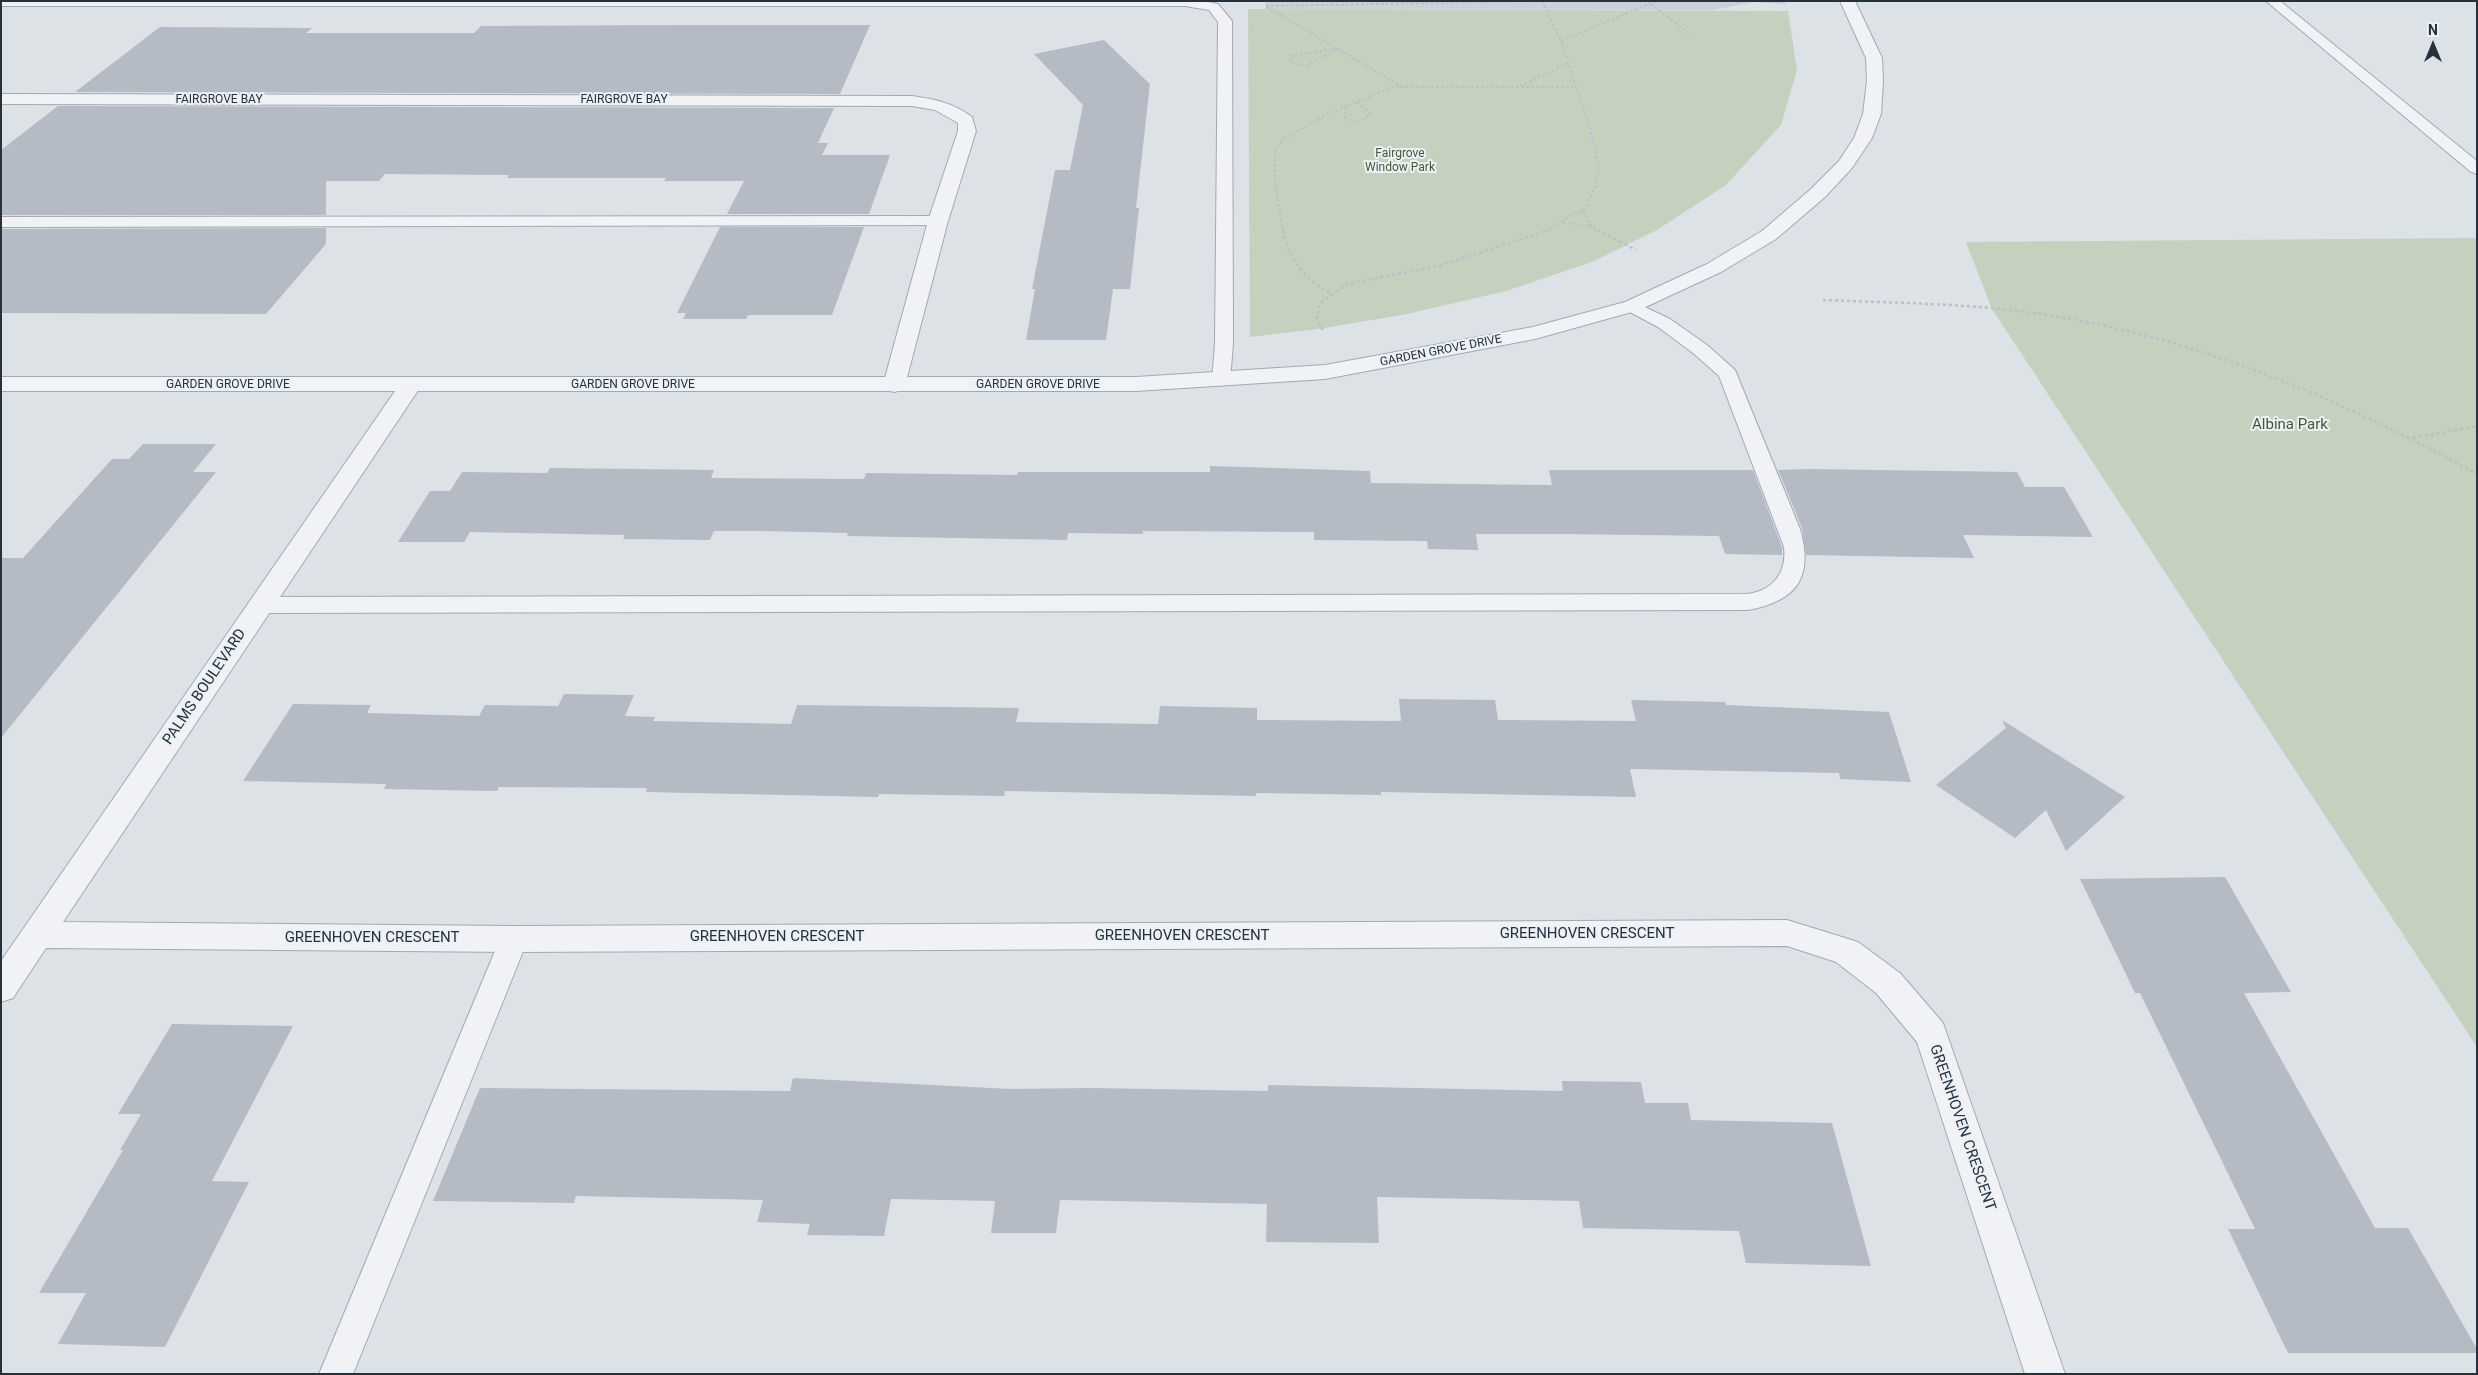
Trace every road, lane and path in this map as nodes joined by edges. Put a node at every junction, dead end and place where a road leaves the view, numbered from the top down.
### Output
1 (1534, 1) edge
2 (1542, 1) edge
3 (1656, 1) edge
4 (1847, 1) edge
5 (2272, 1) edge
6 (1, 2) edge
7 (1651, 4) junction
8 (1692, 35) dead end
9 (1561, 41) junction
10 (1339, 48) junction
11 (1568, 64) junction
12 (1402, 87) junction
13 (1518, 87) junction
14 (1576, 87) junction
15 (1, 99) edge
16 (1356, 102) junction
17 (1346, 106) junction
18 (2477, 169) edge
19 (1583, 211) junction
20 (938, 221) junction
21 (1, 222) edge
22 (1563, 222) junction
23 (1592, 227) junction
24 (1636, 250) dead end
25 (1333, 294) junction
26 (1823, 300) dead end
27 (1632, 306) junction
28 (1324, 333) dead end
29 (1221, 380) junction
30 (1, 384) edge
31 (894, 385) junction
32 (410, 386) junction
33 (2477, 426) edge
34 (2412, 438) junction
35 (2477, 474) edge
36 (260, 605) junction
37 (37, 936) junction
38 (514, 938) junction
39 (1, 988) edge
40 (336, 1374) edge
41 (2045, 1374) edge

1 - 10 path
2 - 9 path
3 - 7 path
4 - 27 street, GARDEN GROVE DRIVE
5 - 18 lane
6 - 29 lane
7 - 8 path
7 - 9 path
9 - 11 path
10 - 10 path
10 - 12 path
11 - 13 path
11 - 14 path
12 - 13 path
12 - 16 path
13 - 14 path
14 - 19 path
15 - 20 street, FAIRGROVE BAY
16 - 17 path
16 - 17 path
17 - 25 path
19 - 22 path
19 - 23 path
20 - 21 lane
20 - 31 street, FAIRGROVE BAY
22 - 23 path
22 - 25 path
23 - 24 path
25 - 28 path
26 - 34 path
27 - 29 street, GARDEN GROVE DRIVE
27 - 36 lane
29 - 31 street, GARDEN GROVE DRIVE
30 - 32 street, GARDEN GROVE DRIVE
31 - 32 street, GARDEN GROVE DRIVE
32 - 36 street, PALMS BOULEVARD
33 - 34 path
34 - 35 path
36 - 37 street, PALMS BOULEVARD
37 - 38 street, GREENHOVEN CRESCENT
37 - 39 street, PALMS BOULEVARD
38 - 40 lane
38 - 41 street, GREENHOVEN CRESCENT

